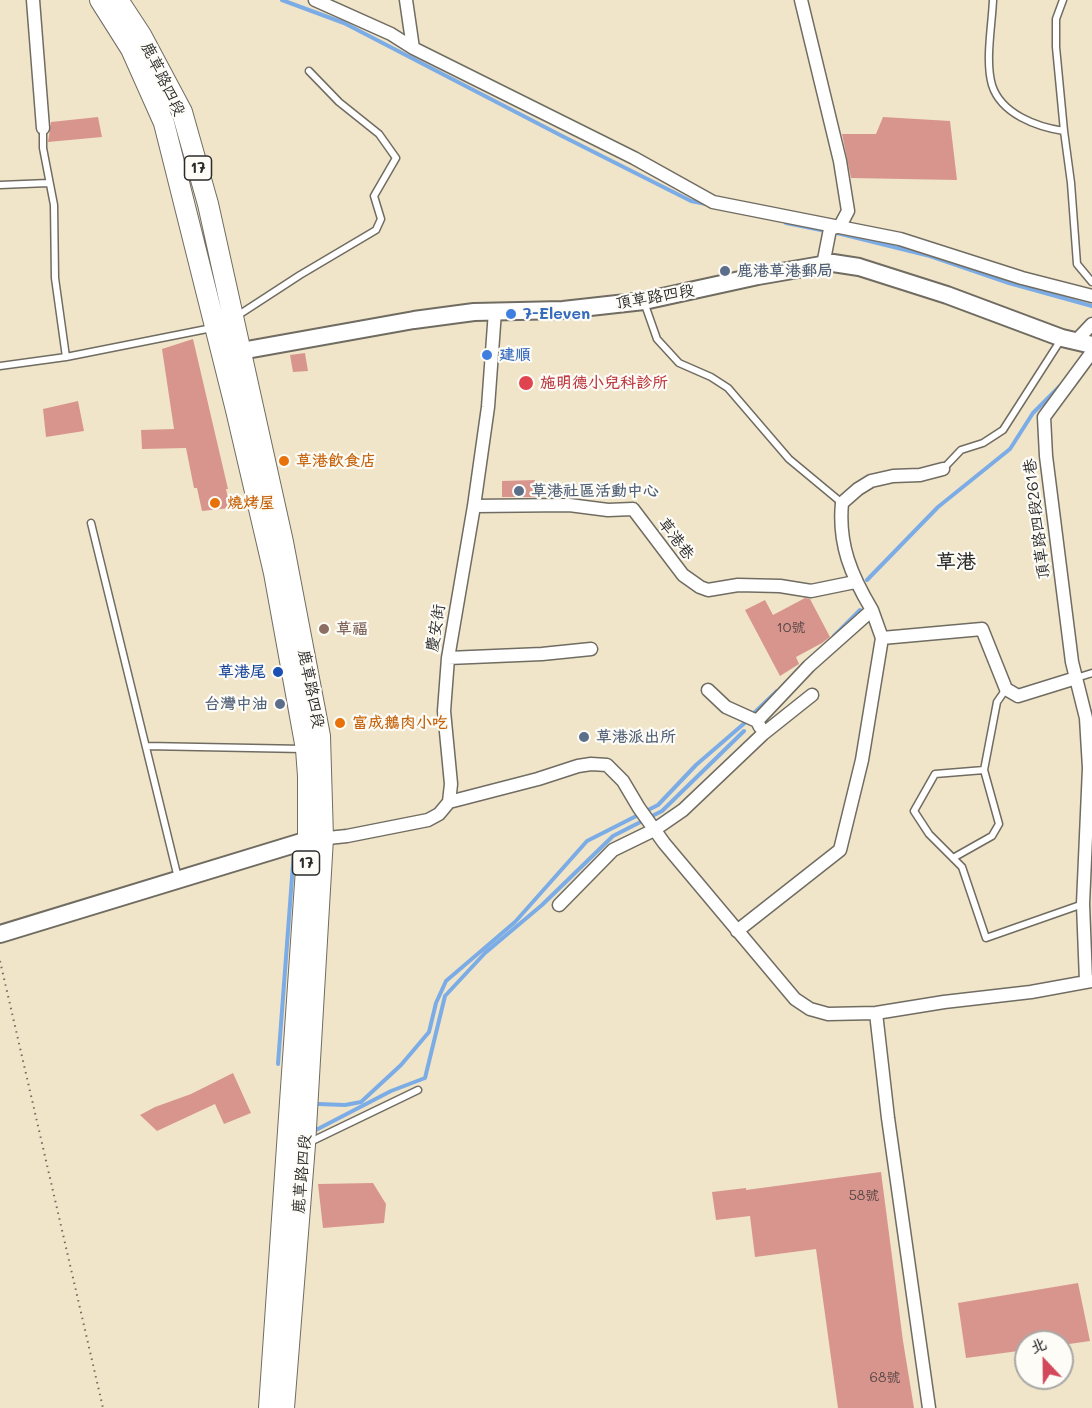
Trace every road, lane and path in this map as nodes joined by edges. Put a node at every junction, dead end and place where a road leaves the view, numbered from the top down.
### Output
1 (33, 0) edge
2 (99, 0) edge
3 (118, 0) edge
4 (315, 0) edge
5 (406, 0) edge
6 (801, 0) edge
7 (993, 0) edge
8 (1063, 0) edge
9 (413, 48) junction
10 (309, 71) dead end
11 (43, 128) joint
12 (1064, 131) junction
13 (48, 183) junction
14 (0, 185) edge
15 (840, 226) junction
16 (823, 265) junction
17 (1092, 282) edge
18 (1092, 296) edge
19 (644, 301) junction
20 (495, 311) junction
21 (233, 319) junction
22 (1092, 324) edge
23 (215, 327) junction
24 (1069, 340) junction
25 (1092, 345) edge
26 (241, 351) junction
27 (1092, 352) edge
28 (66, 357) junction
29 (0, 366) edge
30 (944, 469) joint
31 (842, 503) junction
32 (474, 506) junction
33 (91, 523) dead end
34 (855, 582) junction
35 (872, 610) junction
36 (882, 638) junction
37 (591, 649) dead end
38 (448, 658) junction
39 (1092, 673) edge
40 (1076, 678) junction
41 (1006, 689) junction
42 (708, 690) dead end
43 (812, 695) dead end
44 (757, 721) junction
45 (764, 734) junction
46 (146, 746) junction
47 (306, 749) junction
48 (1091, 767) edge
49 (984, 770) junction
50 (449, 802) junction
51 (652, 827) junction
52 (316, 839) junction
53 (953, 858) junction
54 (178, 879) junction
55 (1083, 904) junction
56 (559, 905) dead end
57 (737, 931) junction
58 (0, 934) edge
59 (0, 961) edge
60 (1089, 981) edge
61 (876, 1013) junction
62 (418, 1090) dead end
63 (305, 1144) junction
64 (282, 1329) junction
65 (280, 1367) junction
66 (103, 1408) edge
67 (269, 1408) edge
68 (284, 1408) edge
69 (929, 1408) edge

1 - 11 street
2 - 23 main road, 鹿草路四段 / 17
3 - 21 main road, 鹿草路四段 / 17
4 - 9 street
5 - 9 street
6 - 15 street
7 - 12 lane
8 - 12 lane
9 - 15 street
10 - 21 lane
11 - 13 lane
12 - 17 lane
13 - 14 lane
13 - 28 lane
15 - 16 street
15 - 18 street
16 - 19 street, 頂草路四段
16 - 24 street, 頂草路四段
19 - 20 street, 頂草路四段
19 - 31 lane
20 - 26 street, 頂草路四段
20 - 32 street, 慶安街
21 - 23 lane
21 - 26 main road, 鹿草路四段 / 17
22 - 24 street
23 - 26 street
23 - 28 lane
23 - 47 main road, 鹿草路四段 / 17
24 - 25 street, 頂草路四段
24 - 30 lane
26 - 52 main road, 鹿草路四段 / 17
27 - 40 street, 頂草路四段261巷
28 - 29 lane
30 - 31 street
31 - 34 street
32 - 34 street, 草港巷
32 - 38 street, 慶安街
33 - 46 lane
34 - 35 street
35 - 36 street
35 - 44 street
36 - 41 street
36 - 57 street
37 - 38 street
38 - 50 street, 慶安街
39 - 40 lane
40 - 41 street
40 - 48 street, 頂草路四段261巷
41 - 49 lane
42 - 44 street
43 - 45 street
44 - 45 street
45 - 51 street
46 - 47 lane
46 - 54 lane
47 - 52 main road, 鹿草路四段 / 17
48 - 55 street, 頂草路四段261巷
49 - 53 lane
49 - 53 lane
50 - 51 street
50 - 52 street
51 - 56 street
51 - 57 street
52 - 54 street
52 - 63 main road, 鹿草路四段 / 17
52 - 64 main road, 鹿草路四段 / 17
53 - 55 lane
54 - 58 street
55 - 60 street, 頂草路四段261巷
57 - 61 street
59 - 66 path
60 - 61 street
61 - 69 street
62 - 63 lane
63 - 64 main road, 鹿草路四段 / 17
64 - 65 main road, 鹿草路四段 / 17
65 - 67 main road, 鹿草路四段 / 17
65 - 68 main road, 鹿草路四段 / 17

